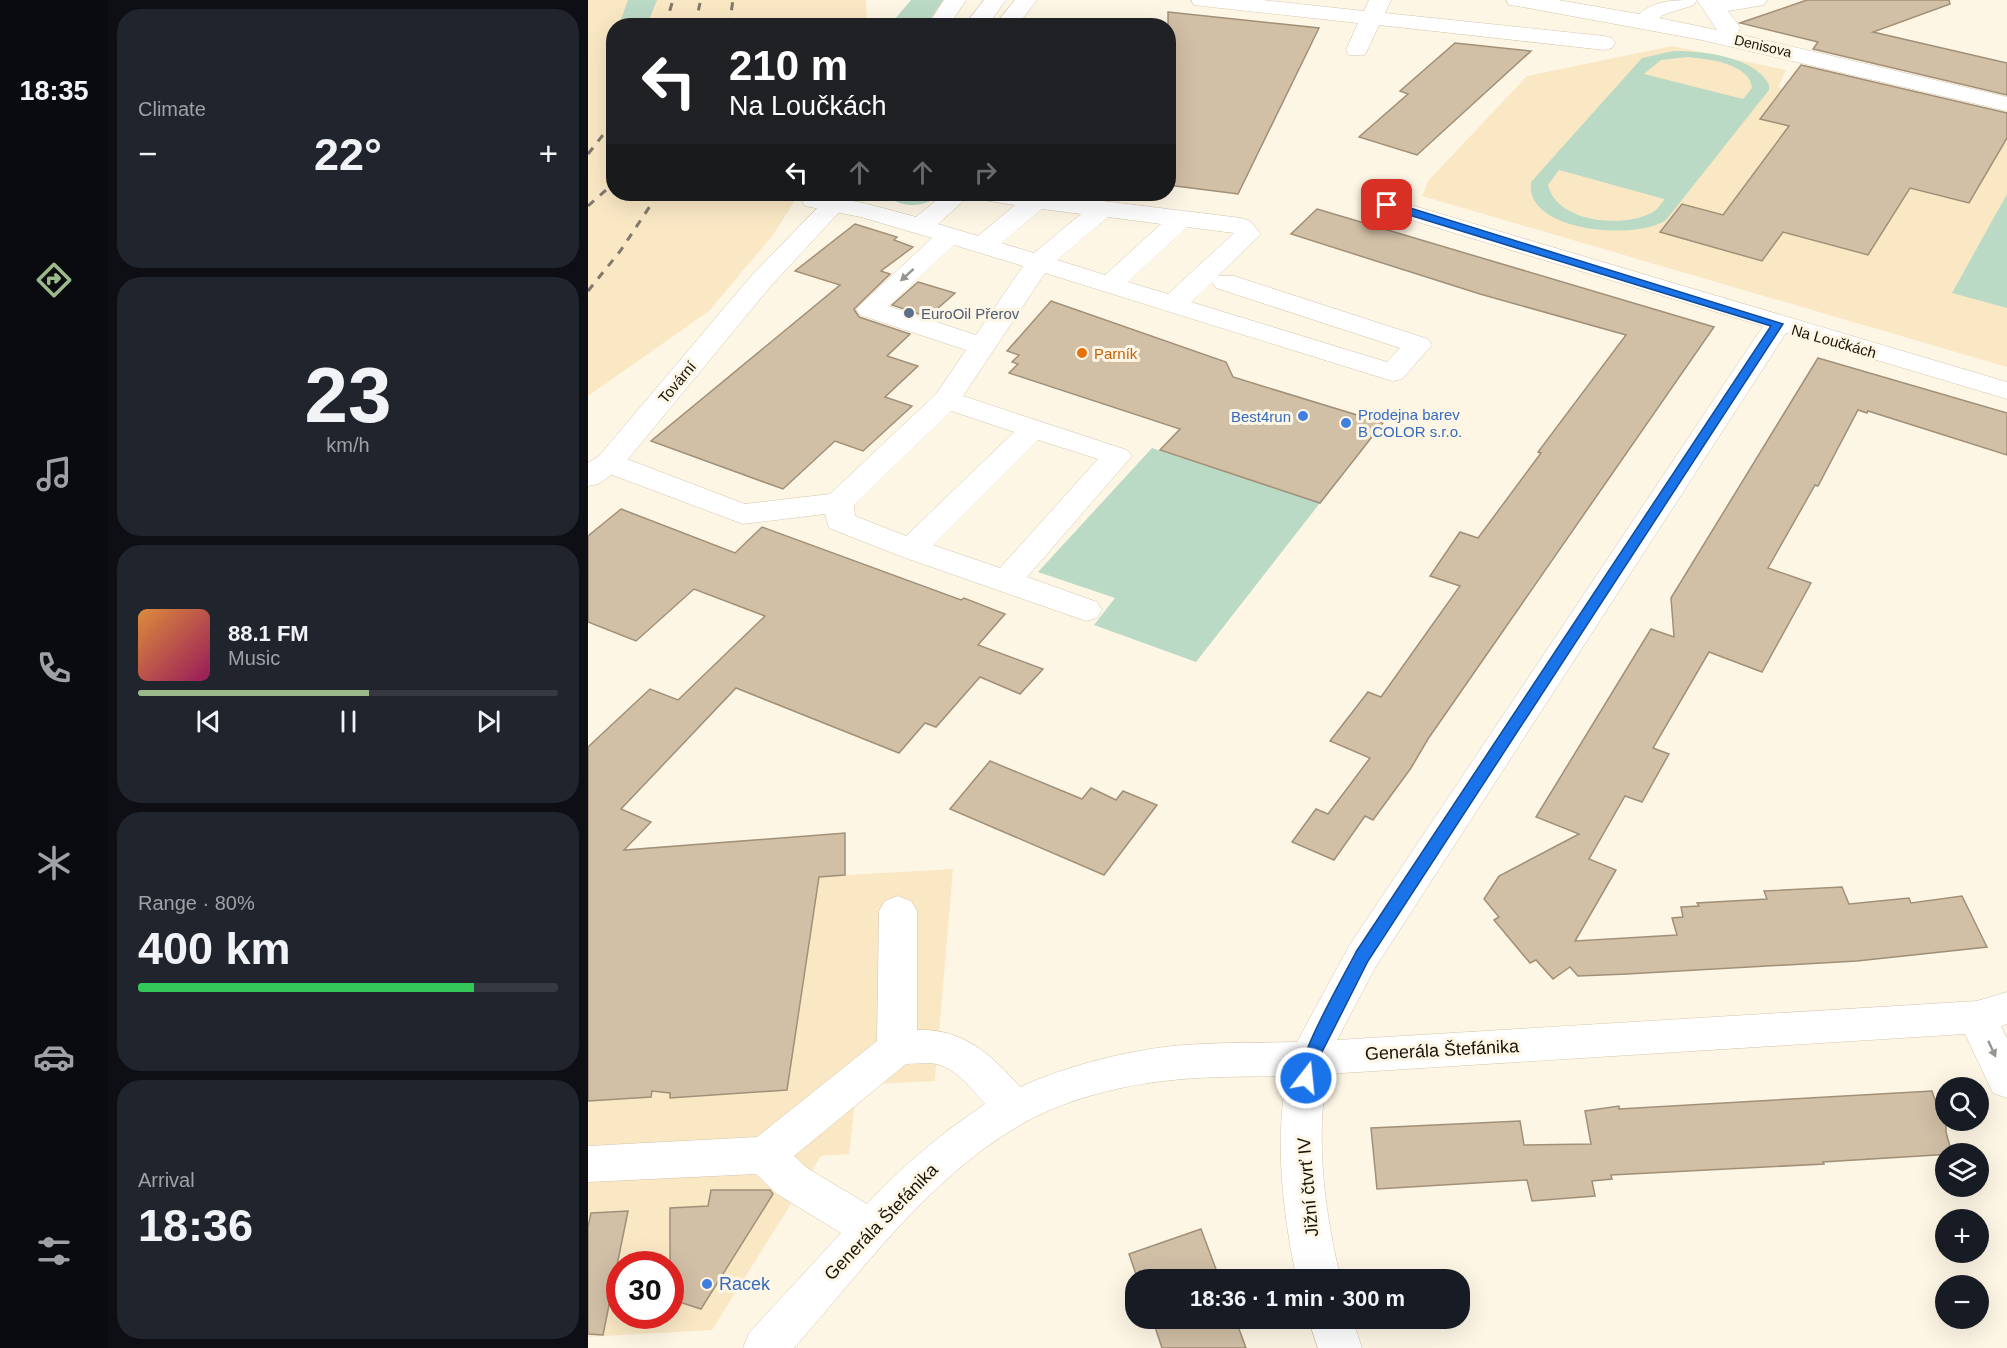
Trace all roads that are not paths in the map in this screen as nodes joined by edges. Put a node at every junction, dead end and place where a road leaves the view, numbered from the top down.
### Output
1 (956, 0) edge
2 (995, 0) edge
3 (1026, 0) edge
4 (1202, 0) edge
5 (1517, 0) edge
6 (1635, 0) edge
7 (1686, 0) edge
8 (1756, 0) edge
9 (1711, 4) edge
10 (1376, 9) edge
11 (1587, 10) junction
12 (944, 18) edge
13 (981, 18) edge
14 (1011, 18) edge
15 (1645, 21) junction
16 (1726, 37) junction
17 (1604, 43) dead end
18 (1357, 50) dead end
19 (2007, 104) edge
20 (826, 201) edge
21 (838, 201) edge
22 (950, 201) edge
23 (1036, 201) edge
24 (1052, 201) edge
25 (1387, 205) dead end
26 (1103, 208) junction
27 (1182, 218) junction
28 (920, 226) junction
29 (950, 235) junction
30 (982, 245) junction
31 (1039, 262) junction
32 (1225, 282) dead end
33 (1110, 284) junction
34 (1173, 304) junction
35 (1778, 324) junction
36 (983, 346) junction
37 (2007, 391) edge
38 (946, 400) junction
39 (1033, 429) junction
40 (599, 470) edge
41 (838, 503) junction
42 (911, 549) junction
43 (1006, 580) junction
44 (1086, 610) dead end
45 (898, 911) dead end
46 (1992, 1013) edge
47 (897, 1048) junction
48 (1310, 1058) junction
49 (2007, 1082) edge
50 (1014, 1108) junction
51 (765, 1155) junction
52 (588, 1164) edge
53 (871, 1229) junction
54 (1316, 1269) edge
55 (1334, 1329) edge
56 (765, 1348) edge
57 (1340, 1348) edge

1 - 12 street
2 - 13 street
3 - 14 street
4 - 10 street
5 - 11 street, Denisova
6 - 11 street
7 - 15 street
8 - 9 street
9 - 16 street
10 - 17 street
10 - 18 street
11 - 15 street, Denisova
15 - 16 street, Denisova
16 - 19 street, Denisova
20 - 40 street, Tovární
21 - 28 street
22 - 28 street
23 - 30 street
24 - 26 street
25 - 35 street, Na Loučkách
26 - 27 street
26 - 31 street
27 - 33 street
27 - 34 street
28 - 29 street
29 - 30 street
29 -> 36 street
30 - 31 street
31 - 33 street
31 - 36 street
32 - 34 street
33 - 34 street
35 - 37 street, Na Loučkách
35 - 48 street, Jižní čtvrť IV
36 - 38 street
38 - 39 street
38 - 41 street
39 - 42 street
39 - 43 street
40 - 41 street
41 - 42 street
42 - 43 street
43 - 44 street
45 - 47 street
46 - 48 street, Generála Štefánika
46 -> 49 street
47 - 50 street
47 - 51 street
48 - 50 street, Generála Štefánika
48 - 54 street, Jižní čtvrť IV
50 - 53 street, Generála Štefánika
51 - 52 street
51 - 53 street
53 - 56 street, Generála Štefánika
55 - 57 street

